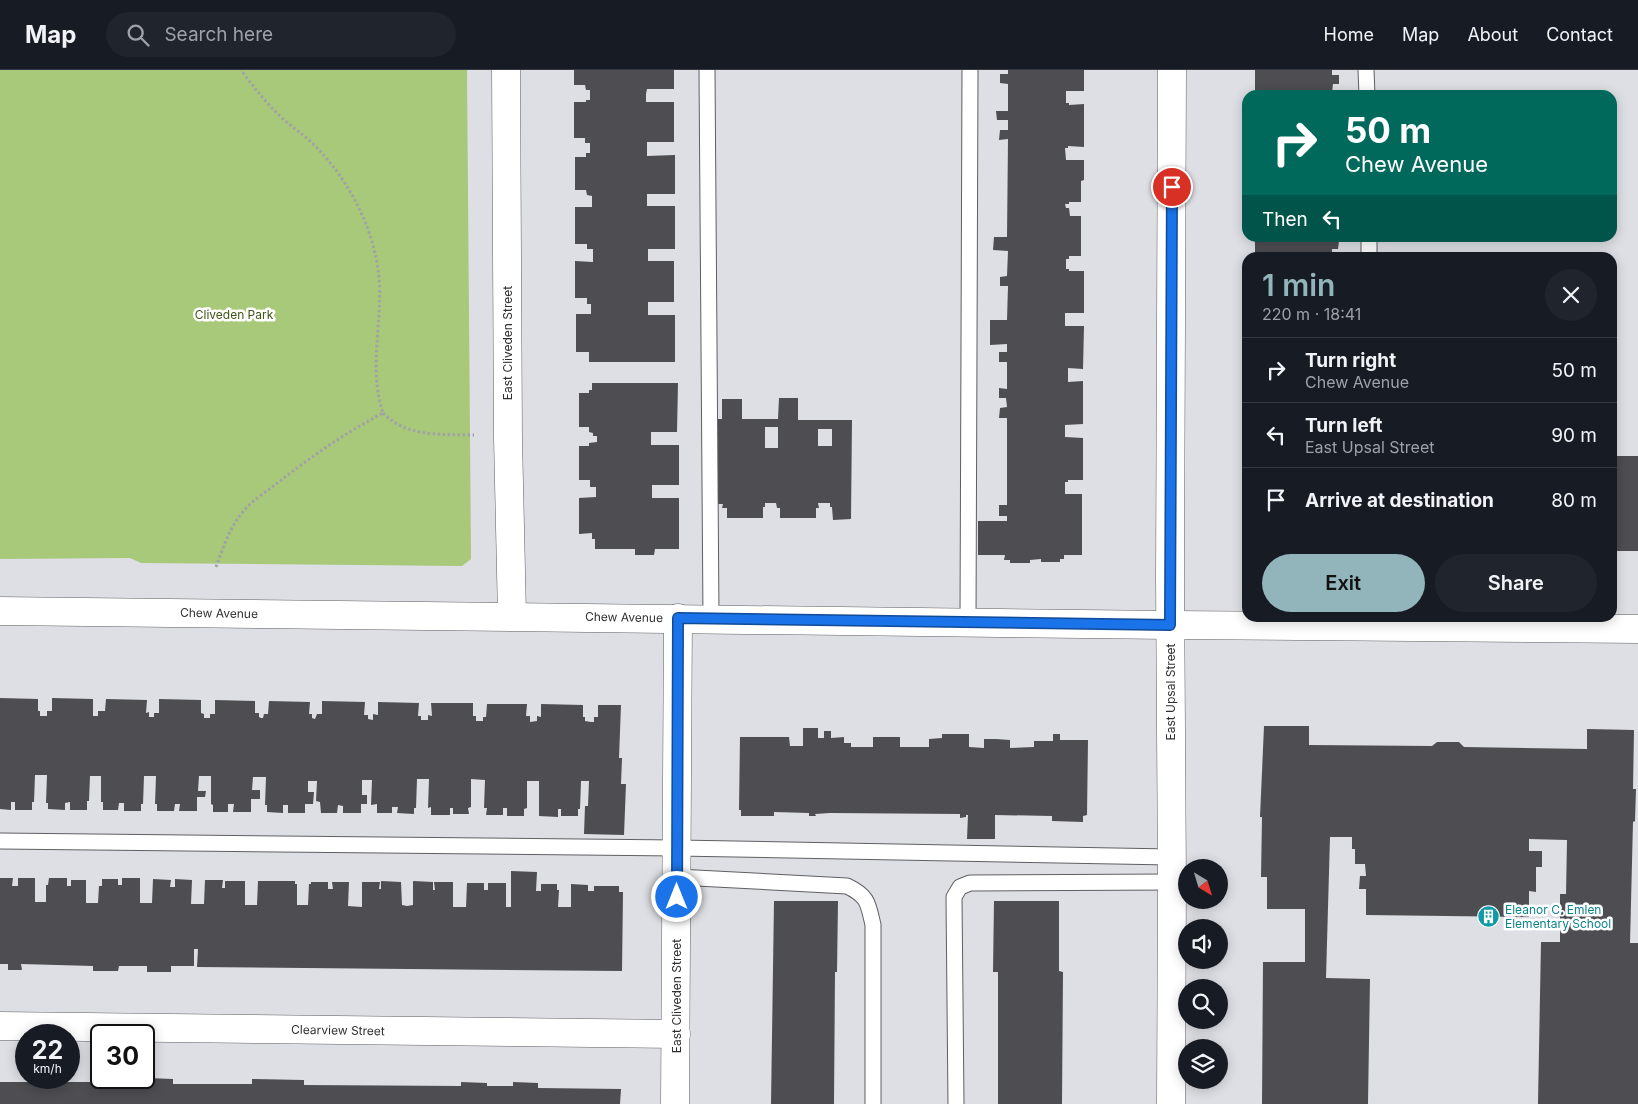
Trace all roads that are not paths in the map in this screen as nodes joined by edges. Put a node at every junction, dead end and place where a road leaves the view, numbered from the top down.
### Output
1 (506, 70) edge
2 (707, 70) edge
3 (970, 70) edge
4 (1172, 70) edge
5 (1366, 70) edge
6 (1366, 90) edge
7 (0, 611) edge
8 (512, 616) junction
9 (678, 618) junction
10 (711, 618) junction
11 (968, 622) junction
12 (1371, 622) edge
13 (1170, 625) junction
14 (1638, 629) edge
15 (0, 841) edge
16 (677, 848) junction
17 (1171, 870) junction
18 (677, 877) junction
19 (0, 1026) edge
20 (676, 1034) junction
21 (675, 1104) edge
22 (873, 1104) edge
23 (956, 1104) edge
24 (1171, 1104) edge

1 - 8 street, East Cliveden Street
2 - 10 lane
3 - 11 lane
4 - 13 street, East Upsal Street
5 - 6 lane
7 - 8 street, Chew Avenue
8 - 9 street, Chew Avenue
9 - 10 street, Chew Avenue
9 - 16 street, East Cliveden Street
10 - 11 street, Chew Avenue
11 - 13 street, Chew Avenue
12 - 13 street, Chew Avenue
12 - 14 street, Chew Avenue
13 - 17 street, East Upsal Street
15 - 16 lane
16 - 17 lane
16 - 18 street, East Cliveden Street
17 - 23 lane
17 - 24 street, East Upsal Street
18 - 20 street, East Cliveden Street
18 - 22 lane
19 - 20 street, Clearview Street
20 - 21 street, East Cliveden Street

